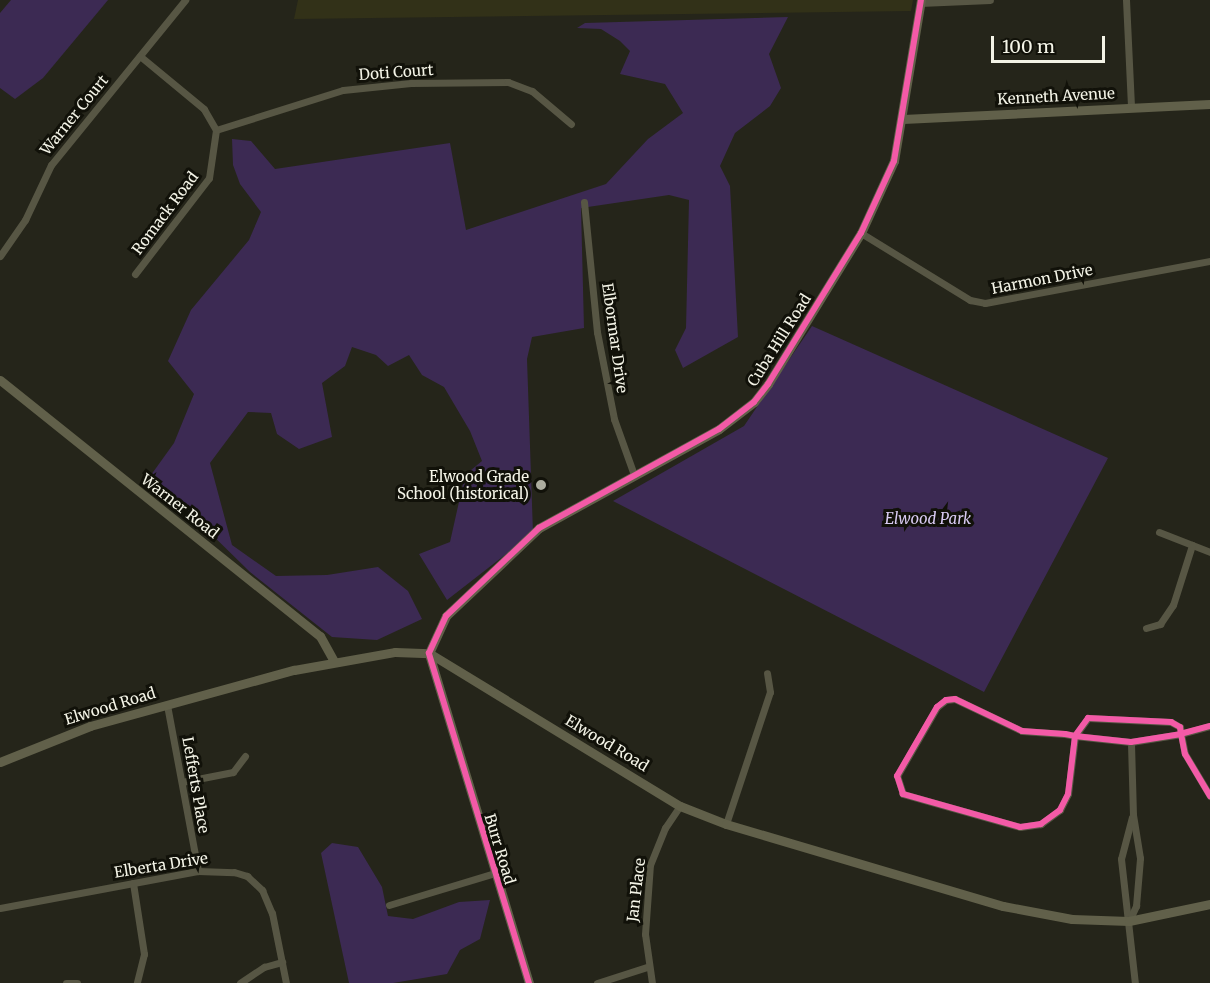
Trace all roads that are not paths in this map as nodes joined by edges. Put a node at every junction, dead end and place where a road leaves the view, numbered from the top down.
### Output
1 (185, 0) edge
2 (990, 0) edge
3 (1126, 0) edge
4 (921, 2) edge
5 (140, 56) junction
6 (1210, 104) edge
7 (1131, 107) junction
8 (903, 119) junction
9 (571, 124) dead end
10 (216, 130) junction
11 (584, 202) dead end
12 (861, 233) junction
13 (0, 256) edge
14 (1210, 261) edge
15 (135, 274) dead end
16 (0, 380) edge
17 (634, 475) junction
18 (1159, 532) dead end
19 (1192, 545) junction
20 (1210, 552) edge
21 (1146, 628) dead end
22 (429, 653) junction
23 (334, 661) junction
24 (767, 673) dead end
25 (167, 705) junction
26 (1210, 726) edge
27 (1181, 734) junction
28 (1075, 736) junction
29 (1131, 742) junction
30 (245, 756) dead end
31 (0, 762) edge
32 (182, 782) junction
33 (1210, 796) edge
34 (680, 806) junction
35 (1133, 815) junction
36 (726, 824) junction
37 (198, 871) junction
38 (495, 873) junction
39 (133, 883) junction
40 (1210, 904) edge
41 (389, 905) dead end
42 (0, 908) edge
43 (1129, 921) junction
44 (282, 962) junction
45 (647, 968) junction
46 (66, 983) edge
47 (77, 983) edge
48 (137, 983) edge
49 (240, 983) edge
50 (286, 983) edge
51 (529, 983) edge
52 (597, 983) edge
53 (652, 983) edge
54 (1135, 983) edge

1 - 5 street, Warner Court
2 - 4 street
3 - 7 street
4 - 8 main road, Cuba Hill Road
5 - 10 street
5 - 13 street, Warner Court
6 - 7 main road, Kenneth Avenue
7 - 8 main road, Kenneth Avenue
8 - 12 main road, Cuba Hill Road
9 - 10 street, Doti Court
10 - 15 street, Romack Road
11 - 17 street, Elbormar Drive
12 - 14 street, Harmon Drive
12 - 17 main road, Cuba Hill Road
16 - 23 main road, Warner Road
17 - 22 main road, Cuba Hill Road
18 - 19 street
19 - 20 street
19 - 21 street
22 - 23 main road, Elwood Road
22 - 34 main road, Elwood Road
22 - 38 main road, Burr Road
23 - 25 main road, Elwood Road
24 - 36 street
25 - 31 main road, Elwood Road
25 - 32 street, Lefferts Place
26 - 27 street
27 - 28 street
27 - 29 street
27 - 33 street
28 - 28 street
28 - 29 street
29 - 35 street
30 - 32 street
32 - 37 street, Lefferts Place
34 - 36 main road, Elwood Road
34 - 45 street, Jan Place
35 - 43 street
35 - 43 street
36 - 43 main road, Elwood Road
37 - 39 street, Elberta Drive
37 - 44 street, Elberta Drive
38 - 41 street
38 - 51 main road, Burr Road
39 - 42 street, Elberta Drive
39 - 48 street
40 - 43 main road, Elwood Road
43 - 54 street
44 - 49 street
44 - 50 street, Elberta Drive
45 - 52 street
45 - 53 street, Jan Place
46 - 47 street

